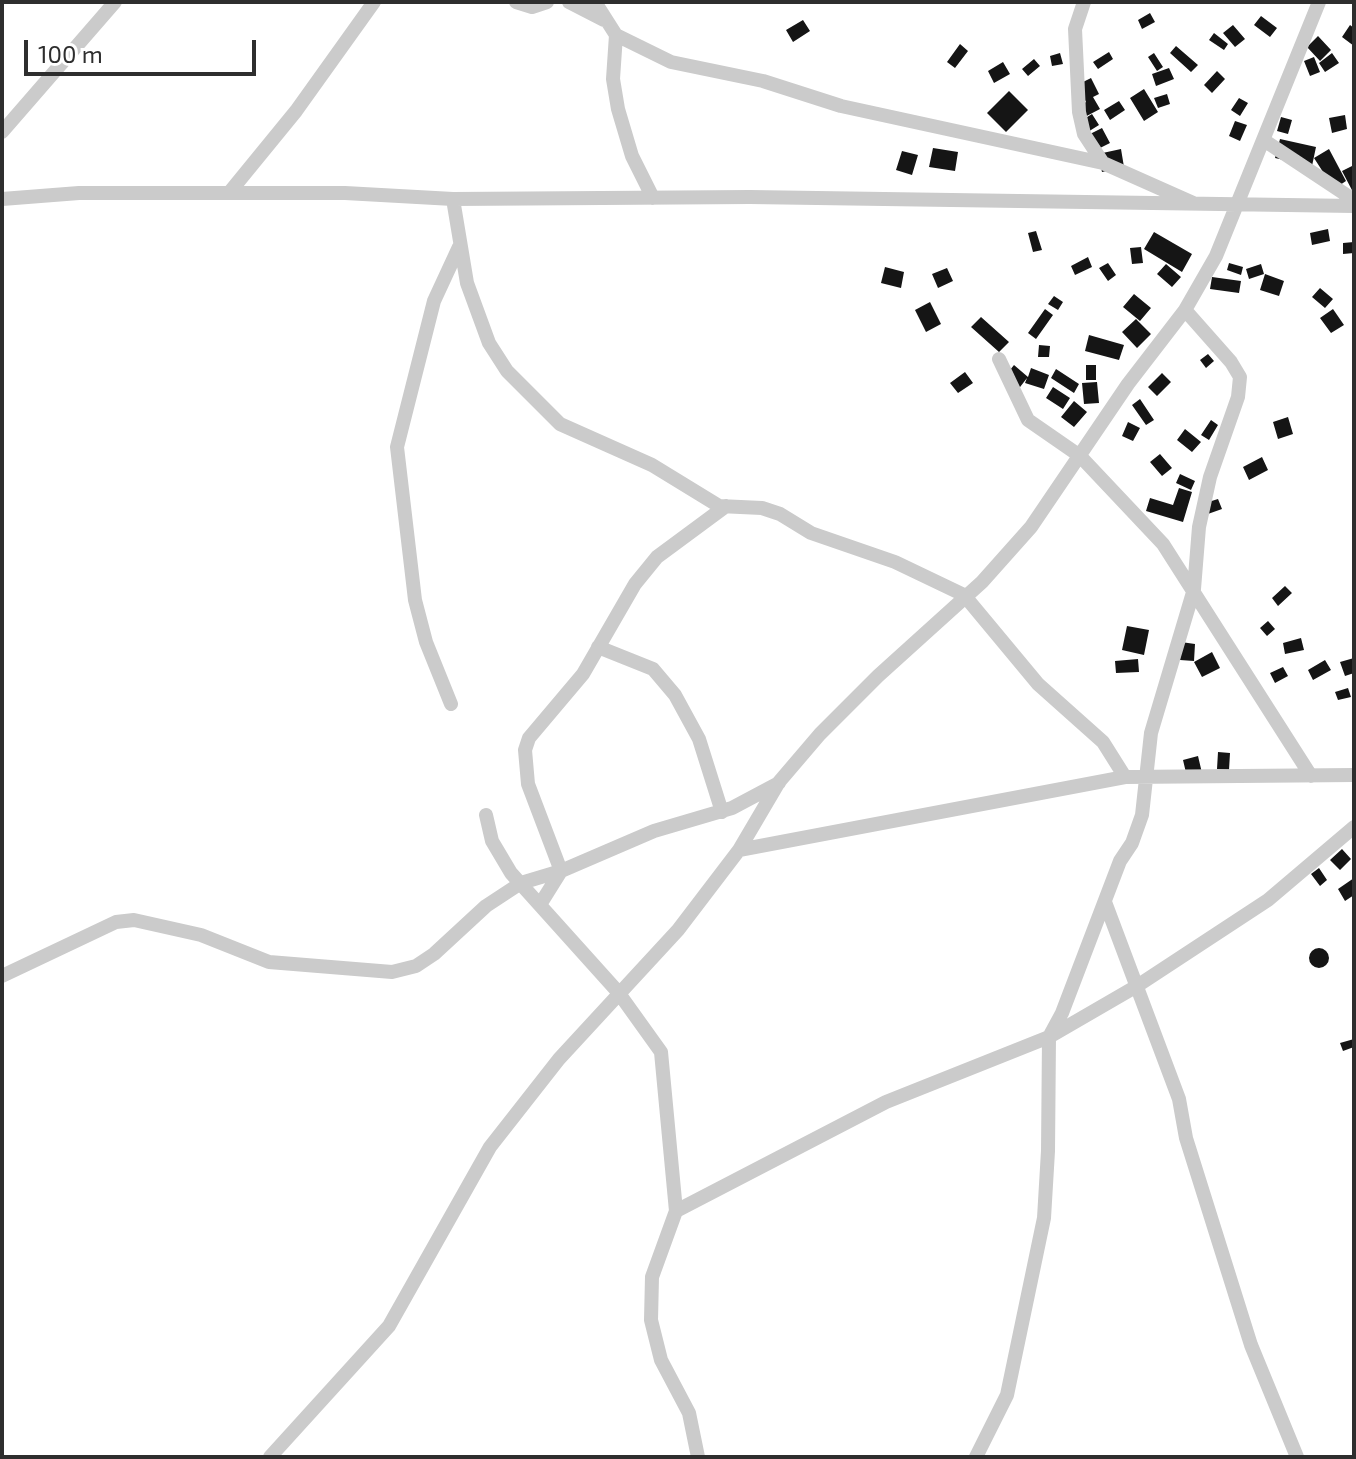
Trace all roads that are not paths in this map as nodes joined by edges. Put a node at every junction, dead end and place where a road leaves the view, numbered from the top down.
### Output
1 (115, 2) edge
2 (374, 2) edge
3 (516, 2) edge
4 (547, 2) edge
5 (569, 2) edge
6 (595, 2) edge
7 (1084, 2) edge
8 (1319, 2) edge
9 (604, 20) junction
10 (616, 35) junction
11 (2, 132) edge
12 (1265, 141) junction
13 (1103, 163) junction
14 (229, 193) junction
15 (653, 198) junction
16 (2, 199) edge
17 (453, 199) junction
18 (1354, 203) edge
19 (1200, 206) junction
20 (1236, 206) junction
21 (459, 247) junction
22 (1185, 310) junction
23 (999, 359) dead end
24 (1080, 456) junction
25 (726, 506) junction
26 (1194, 589) junction
27 (964, 595) junction
28 (598, 647) junction
29 (451, 704) dead end
30 (1354, 775) edge
31 (1148, 776) junction
32 (1311, 776) junction
33 (1125, 777) junction
34 (779, 782) junction
35 (722, 812) junction
36 (486, 815) dead end
37 (1354, 827) edge
38 (739, 850) junction
39 (561, 871) junction
40 (521, 883) junction
41 (1105, 902) junction
42 (541, 903) junction
43 (2, 976) edge
44 (1137, 986) junction
45 (618, 992) junction
46 (1049, 1037) junction
47 (676, 1211) junction
48 (270, 1457) edge
49 (698, 1457) edge
50 (976, 1457) edge
51 (1297, 1457) edge

1 - 11 street
2 - 14 street
3 - 4 street
5 - 9 street
6 - 9 street
7 - 13 street
8 - 12 street
9 - 10 street
10 - 13 street
10 - 15 street
12 - 18 street
12 - 20 street
13 - 19 street
14 - 16 street
14 - 17 street
15 - 17 street
15 - 19 street
17 - 21 street
18 - 20 street
19 - 20 street
20 - 22 street
21 - 25 street
21 - 29 street
22 - 24 street
22 - 26 street
23 - 24 street
24 - 26 street
24 - 27 street
25 - 27 street
25 - 28 street
26 - 31 street
26 - 32 street
27 - 33 street
27 - 34 street
28 - 35 street
28 - 39 street
30 - 32 street
31 - 32 street
31 - 33 street
31 - 41 street
33 - 38 street
34 - 35 street
34 - 38 street
35 - 39 street
36 - 40 street
37 - 44 street
38 - 45 street
39 - 40 street
39 - 42 street
40 - 42 street
40 - 43 street
41 - 44 street
41 - 46 street
42 - 45 street
44 - 46 street
44 - 51 street
45 - 47 street
45 - 48 street
46 - 47 street
46 - 50 street
47 - 49 street

